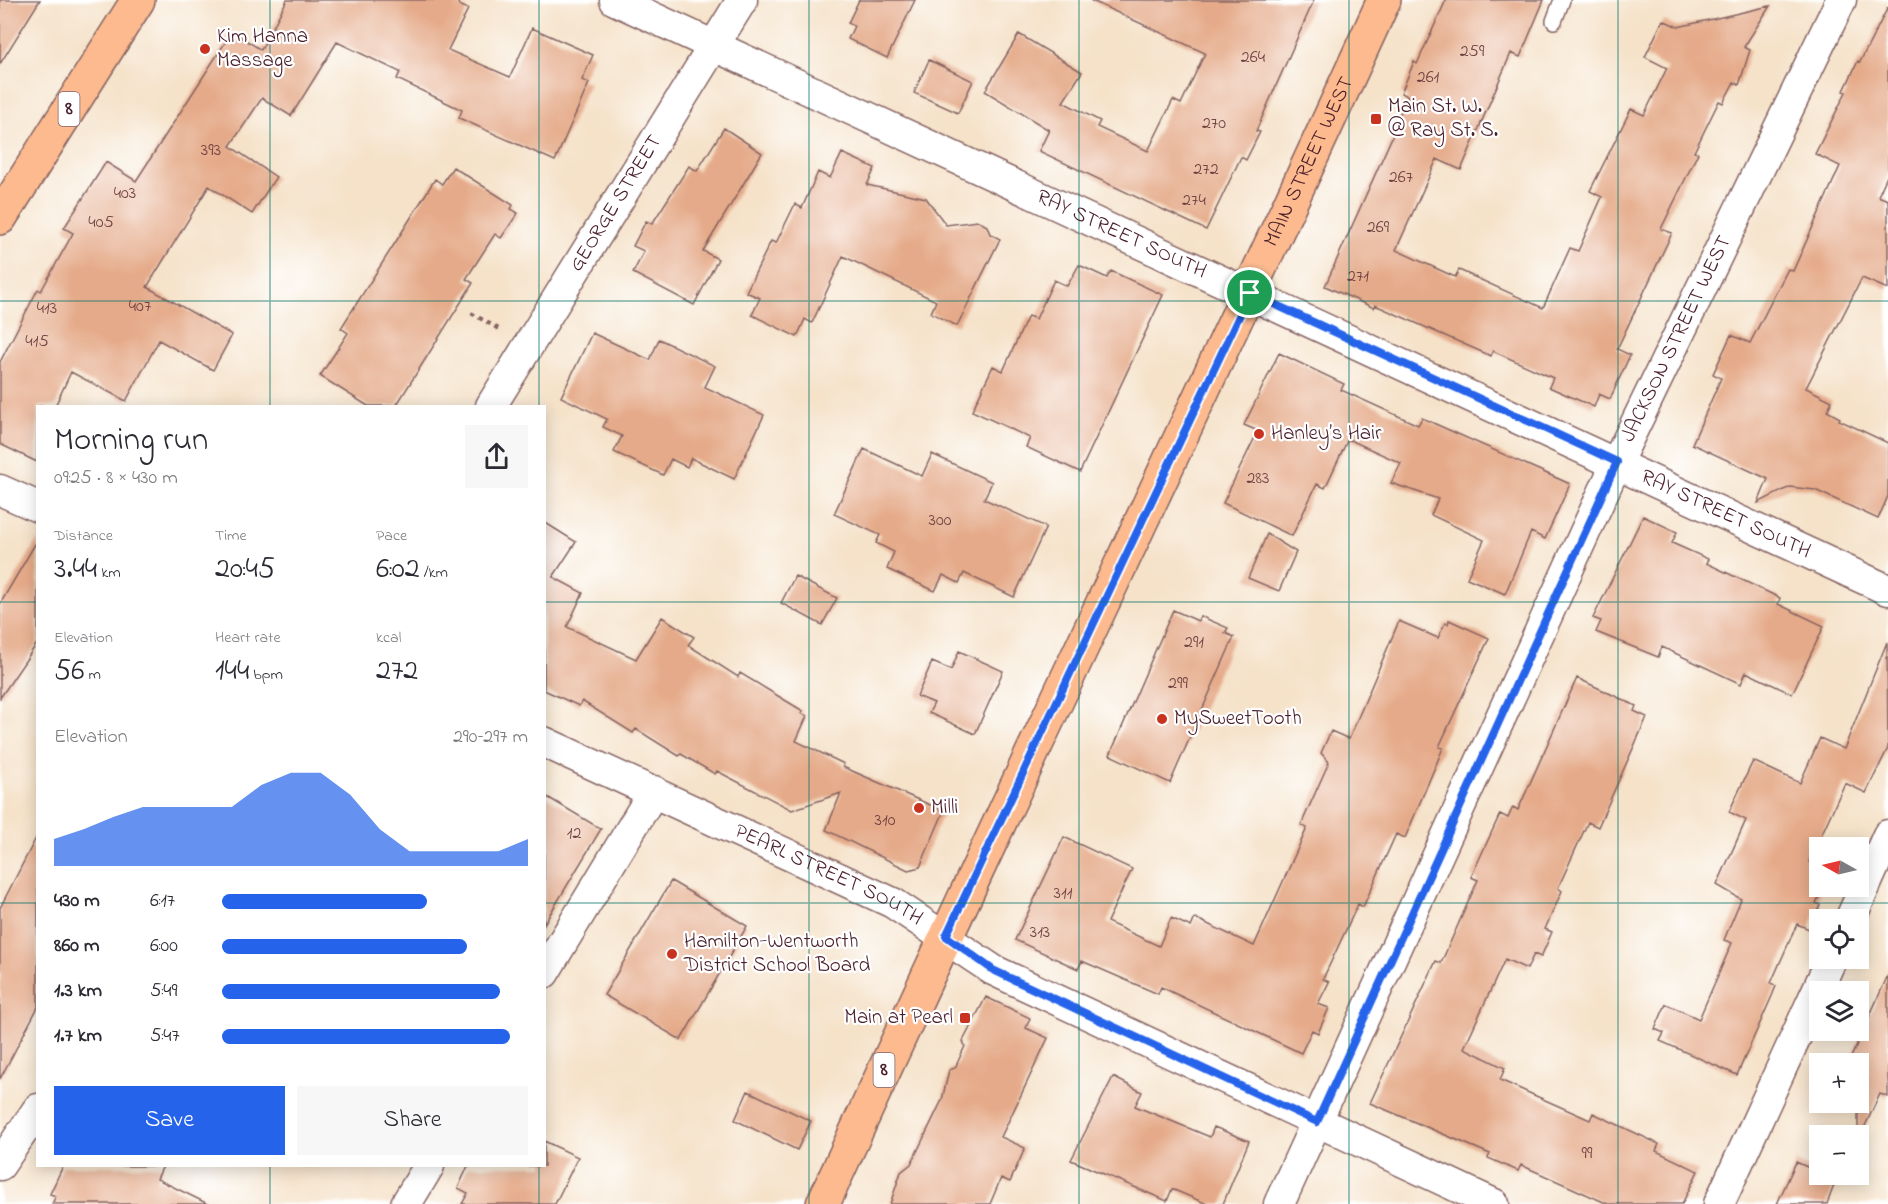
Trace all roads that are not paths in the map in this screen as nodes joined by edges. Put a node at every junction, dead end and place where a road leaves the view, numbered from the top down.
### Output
1 (138, 0) edge
2 (615, 0) edge
3 (742, 0) edge
4 (1384, 0) edge
5 (1562, 0) edge
6 (1840, 0) edge
7 (1554, 21) dead end
8 (714, 45) junction
9 (0, 218) edge
10 (1250, 293) junction
11 (492, 405) edge
12 (1617, 462) junction
13 (0, 490) edge
14 (36, 506) edge
15 (1888, 590) edge
16 (546, 743) edge
17 (654, 791) junction
18 (1888, 835) edge
19 (1855, 909) edge
20 (946, 936) junction
21 (1827, 969) edge
22 (546, 970) edge
23 (36, 1112) edge
24 (1317, 1122) junction
25 (0, 1165) edge
26 (428, 1167) edge
27 (406, 1204) edge
28 (823, 1204) edge
29 (1279, 1204) edge
30 (1494, 1204) edge
31 (1719, 1204) edge

1 - 9 main road, 8
2 - 8 street, RAY STREET SOUTH
3 - 8 street, GEORGE STREET
4 - 10 main road, MAIN STREET WEST / 8
5 - 7 lane
6 - 12 street, JACKSON STREET WEST
8 - 10 street, RAY STREET SOUTH
8 - 11 street, GEORGE STREET
10 - 12 street, RAY STREET SOUTH
10 - 20 main road, MAIN STREET WEST / 8
12 - 15 street, RAY STREET SOUTH
12 - 24 street, JACKSON STREET WEST
13 - 14 street
16 - 17 street, PEARL STREET SOUTH
17 - 20 street, PEARL STREET SOUTH
17 - 22 street
18 - 19 street
20 - 24 street, PEARL STREET SOUTH
20 - 28 main road, MAIN STREET WEST / 8
21 - 31 street
23 - 25 street
24 - 29 street, JACKSON STREET WEST
24 - 30 street, PEARL STREET SOUTH
26 - 27 street

